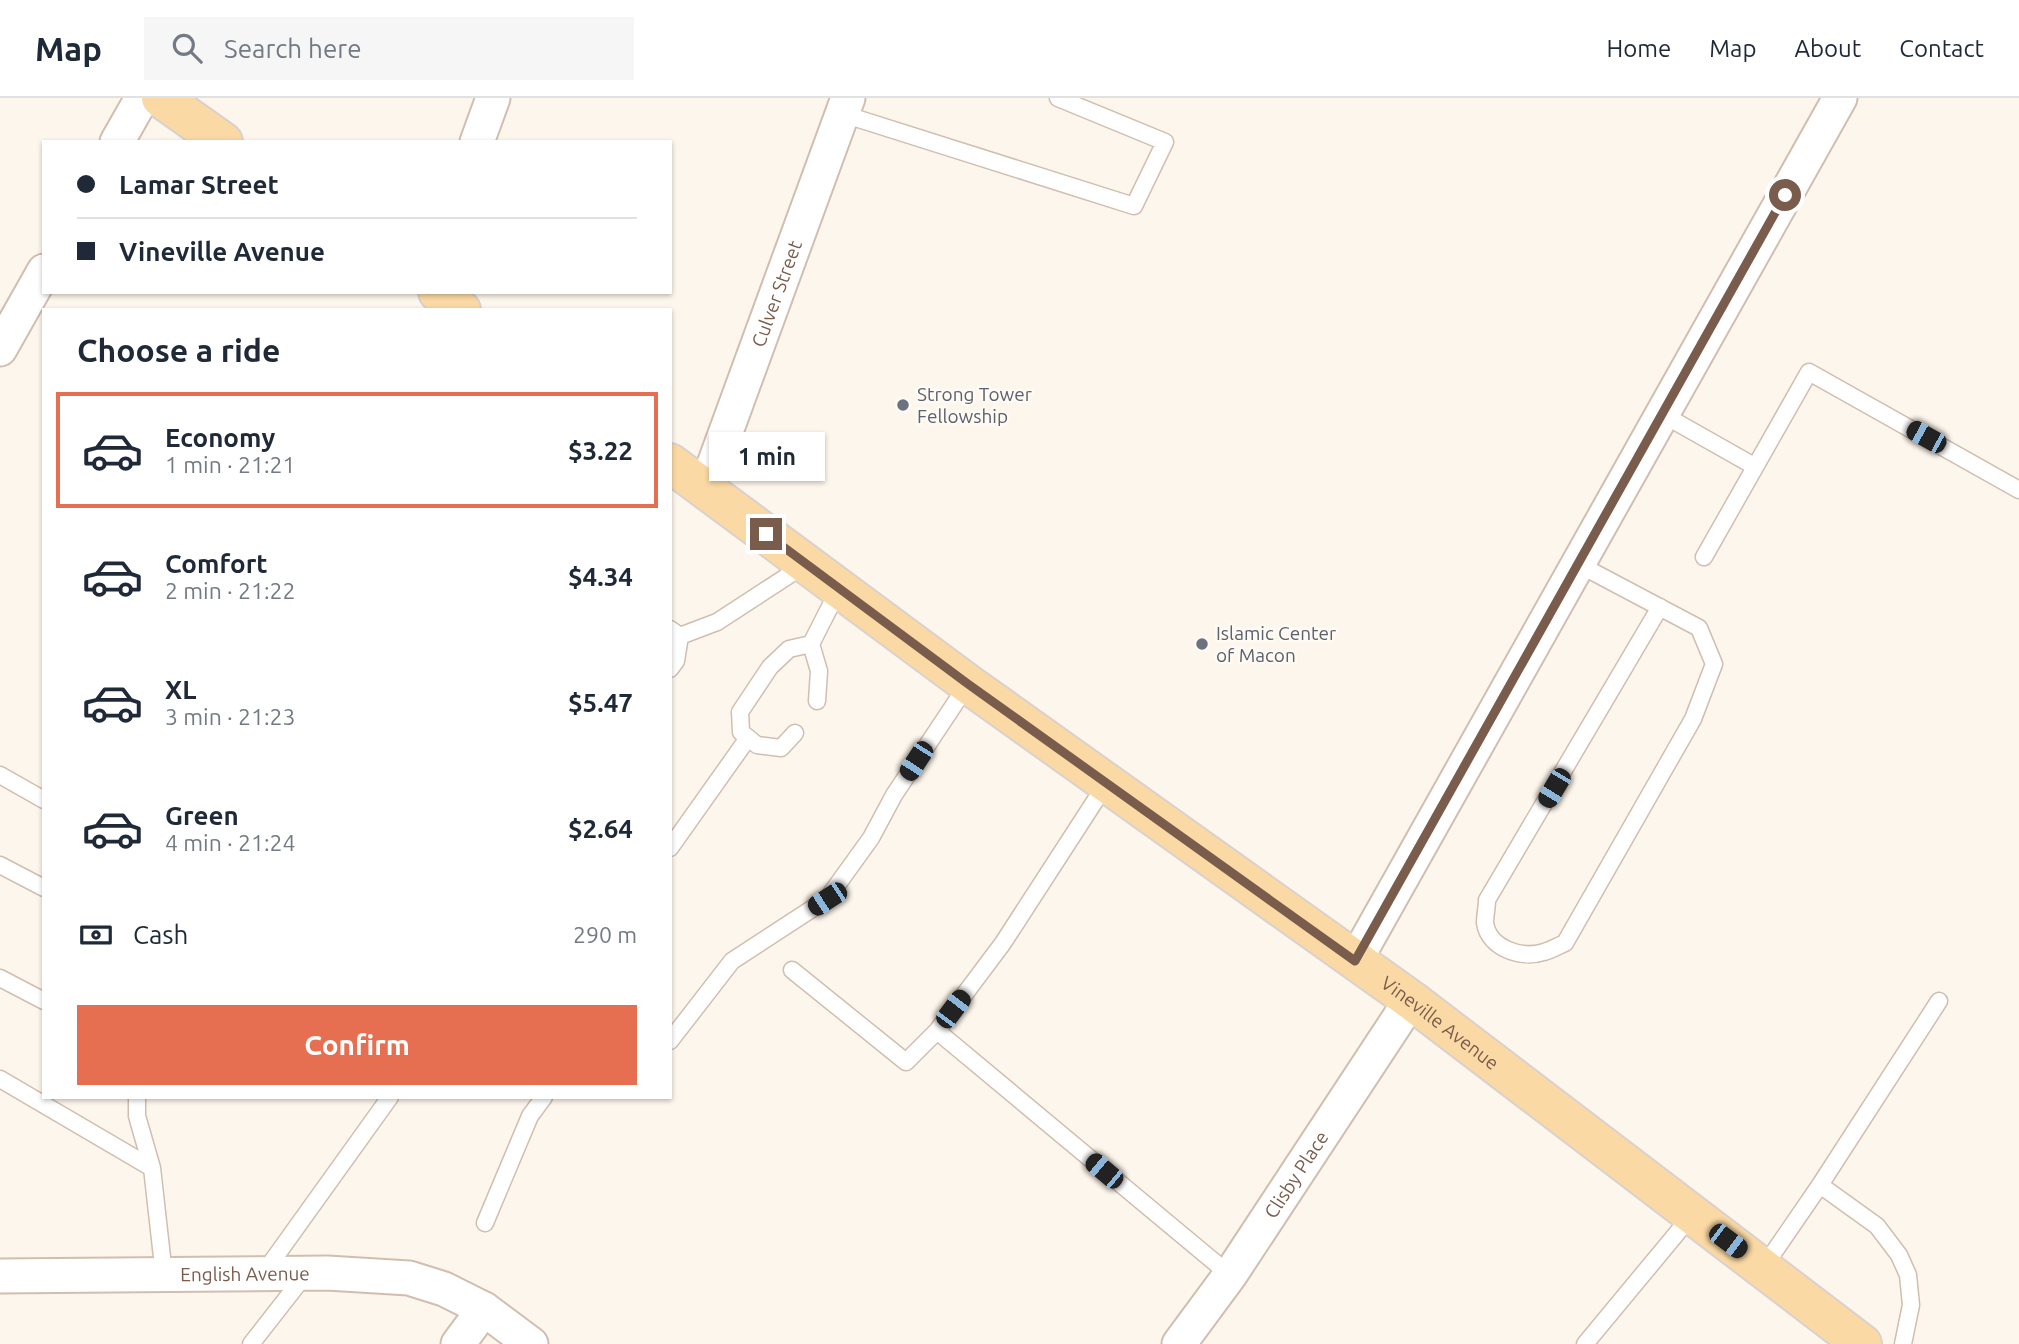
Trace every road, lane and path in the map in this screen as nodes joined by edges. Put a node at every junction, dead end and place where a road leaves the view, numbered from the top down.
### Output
1 (142, 98) edge
2 (161, 98) edge
3 (493, 98) edge
4 (1058, 98) edge
5 (1840, 98) edge
6 (845, 106) edge
7 (118, 140) edge
8 (220, 140) edge
9 (478, 140) edge
10 (42, 275) edge
11 (441, 294) edge
12 (458, 308) edge
13 (0, 349) edge
14 (1661, 414) junction
15 (672, 464) edge
16 (1754, 467) junction
17 (705, 489) junction
18 (2019, 490) edge
19 (1704, 557) dead end
20 (806, 564) junction
21 (1578, 564) junction
22 (839, 589) junction
23 (1660, 607) junction
24 (675, 633) edge
25 (811, 645) junction
26 (672, 666) edge
27 (968, 684) junction
28 (817, 701) dead end
29 (795, 733) dead end
30 (748, 738) junction
31 (0, 775) edge
32 (1106, 784) junction
33 (42, 799) edge
34 (672, 845) edge
35 (0, 865) edge
36 (42, 887) edge
37 (1355, 961) junction
38 (792, 970) dead end
39 (0, 978) edge
40 (42, 1000) edge
41 (1410, 1000) junction
42 (1939, 1000) dead end
43 (937, 1031) junction
44 (672, 1038) edge
45 (0, 1079) edge
46 (137, 1099) edge
47 (389, 1099) edge
48 (542, 1099) edge
49 (152, 1168) junction
50 (1819, 1185) junction
51 (1692, 1215) junction
52 (485, 1223) dead end
53 (1763, 1268) junction
54 (307, 1273) junction
55 (263, 1274) junction
56 (164, 1275) junction
57 (1230, 1275) junction
58 (0, 1276) edge
59 (484, 1309) junction
60 (251, 1344) edge
61 (458, 1344) edge
62 (531, 1344) edge
63 (1179, 1344) edge
64 (1585, 1344) edge
65 (1862, 1344) edge
66 (1903, 1344) edge

1 - 7 street
2 - 8 main road
3 - 9 street
4 - 6 lane
5 - 14 street
6 - 17 street, Culver Street
10 - 13 street
11 - 12 main road
14 - 16 lane
14 - 21 street
15 - 17 main road, Vineville Avenue
16 - 18 lane
16 - 19 lane
17 - 20 main road, Vineville Avenue
20 - 22 main road, Vineville Avenue
20 - 24 lane
21 - 23 lane
21 - 37 street
22 - 25 lane
22 - 27 main road, Vineville Avenue
23 - 23 lane
24 - 26 lane
25 - 28 lane
25 - 30 lane
27 - 32 main road, Vineville Avenue
27 - 44 lane
29 - 30 lane
30 - 34 lane
31 - 33 lane
32 - 37 main road, Vineville Avenue
32 - 43 lane
35 - 36 lane
37 - 41 main road, Vineville Avenue
38 - 43 lane
39 - 40 lane
41 - 51 main road, Vineville Avenue
41 - 57 street, Clisby Place
42 - 50 lane
43 - 57 lane
45 - 49 lane
46 - 49 lane
47 - 55 lane
48 - 52 lane
49 - 56 lane
50 - 53 lane
50 - 66 lane
51 - 53 main road, Vineville Avenue
51 - 64 lane
53 - 65 main road, Vineville Avenue
54 - 55 street, English Avenue
54 - 59 street, English Avenue
54 - 60 lane
55 - 56 street, English Avenue
56 - 58 street, English Avenue
57 - 63 street, Clisby Place
59 - 61 street
59 - 62 street, English Avenue

